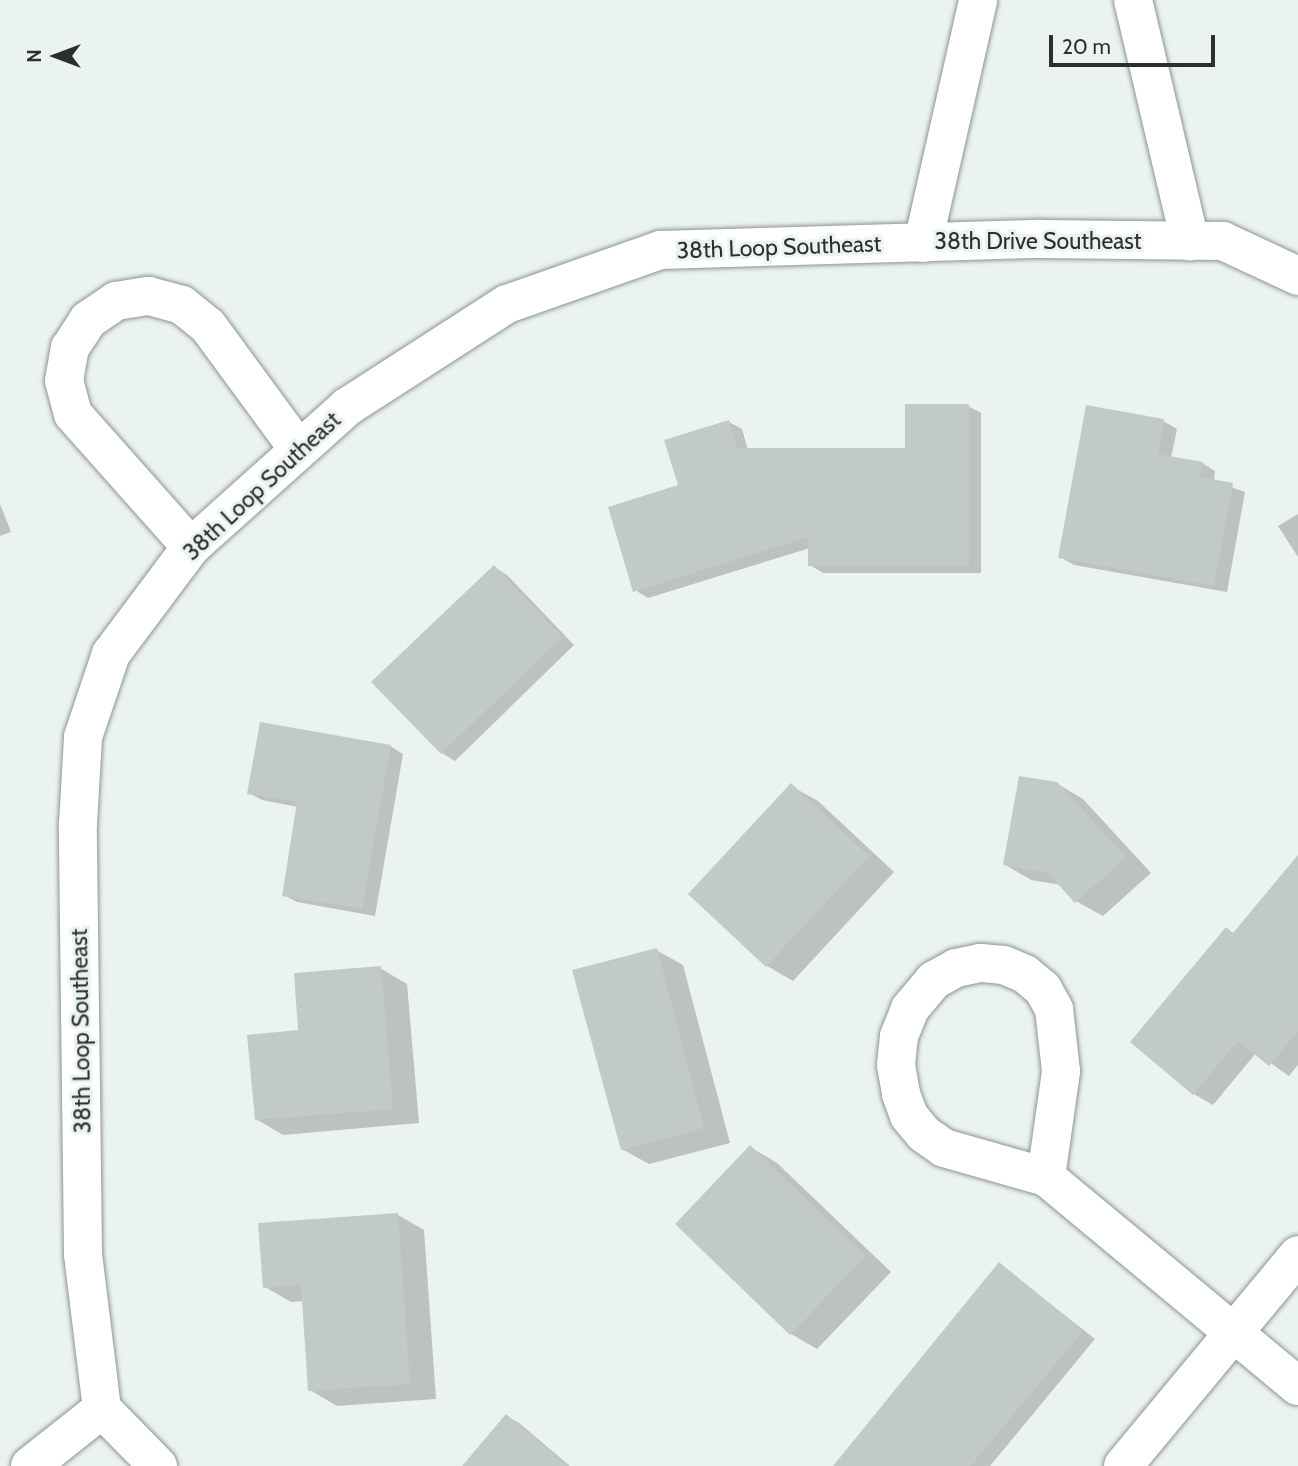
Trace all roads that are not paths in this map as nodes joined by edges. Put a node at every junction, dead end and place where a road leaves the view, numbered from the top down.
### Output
1 (978, 0) edge
2 (1133, 0) edge
3 (1190, 241) junction
4 (923, 243) junction
5 (1298, 276) edge
6 (297, 447) junction
7 (191, 547) junction
8 (1046, 1177) junction
9 (1298, 1255) edge
10 (1233, 1332) junction
11 (1298, 1386) edge
12 (102, 1409) junction
13 (30, 1466) edge
14 (158, 1466) edge
15 (1123, 1466) edge

1 - 4 street, 38th Drive Southeast
2 - 3 street
3 - 4 street, 38th Drive Southeast
3 - 5 street, 38th Drive Southeast
4 - 6 street, 38th Loop Southeast
6 - 7 street, 38th Loop Southeast
6 - 7 street
7 - 12 street, 38th Loop Southeast
8 - 8 street
8 - 10 street
9 - 10 street
10 - 11 street
10 - 15 street
12 - 13 street
12 - 14 street

